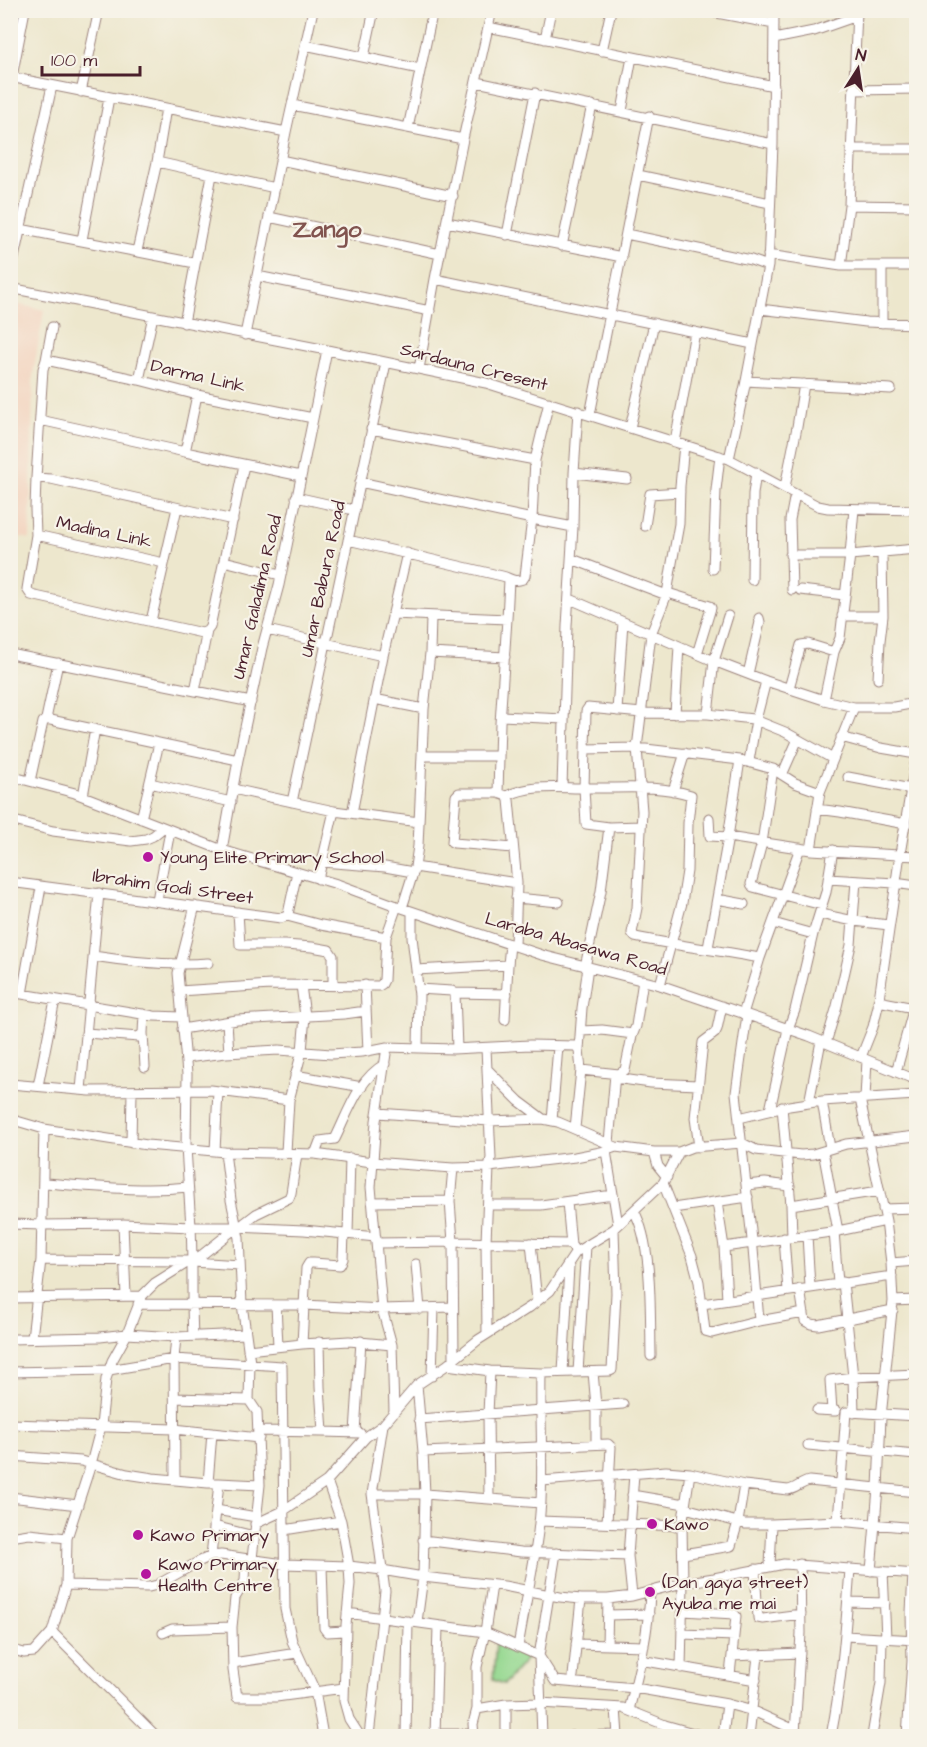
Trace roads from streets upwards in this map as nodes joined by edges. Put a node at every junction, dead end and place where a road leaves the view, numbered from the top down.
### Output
1 (25, 10) edge
2 (99, 10) edge
3 (313, 10) edge
4 (374, 10) edge
5 (433, 10) edge
6 (492, 10) edge
7 (551, 10) edge
8 (611, 10) edge
9 (701, 10) edge
10 (774, 10) edge
11 (857, 13) edge
12 (774, 24) junction
13 (488, 27) junction
14 (545, 39) junction
15 (774, 39) junction
16 (305, 45) junction
17 (602, 51) junction
18 (364, 57) junction
19 (632, 57) junction
20 (420, 69) junction
21 (11, 77) edge
22 (477, 82) junction
23 (52, 86) junction
24 (774, 86) junction
25 (916, 89) edge
26 (854, 90) junction
27 (81, 92) junction
28 (535, 93) junction
29 (110, 98) junction
30 (292, 105) junction
31 (592, 105) junction
32 (166, 108) junction
33 (622, 111) junction
34 (649, 116) junction
35 (408, 128) junction
36 (286, 132) junction
37 (463, 139) junction
38 (773, 144) junction
39 (851, 149) junction
40 (916, 149) edge
41 (280, 160) junction
42 (157, 162) junction
43 (638, 175) junction
44 (212, 176) junction
45 (275, 188) junction
46 (453, 196) junction
47 (770, 204) junction
48 (849, 205) junction
49 (916, 206) edge
50 (269, 217) junction
51 (447, 222) junction
52 (20, 229) junction
53 (626, 234) junction
54 (507, 235) junction
55 (82, 240) junction
56 (562, 246) junction
57 (137, 251) junction
58 (440, 254) junction
59 (768, 255) junction
60 (622, 257) junction
61 (195, 263) junction
62 (768, 266) junction
63 (841, 266) junction
64 (882, 266) junction
65 (916, 266) edge
66 (10, 276) edge
67 (257, 276) junction
68 (435, 279) junction
69 (10, 288) edge
70 (760, 309) junction
71 (430, 311) junction
72 (611, 315) junction
73 (153, 316) junction
74 (882, 322) junction
75 (184, 323) junction
76 (654, 323) junction
77 (916, 324) edge
78 (52, 327) dead end
79 (695, 332) junction
80 (245, 335) junction
81 (753, 344) junction
82 (327, 350) junction
83 (46, 360) junction
84 (386, 363) junction
85 (419, 369) junction
86 (139, 380) junction
87 (746, 381) junction
88 (804, 384) junction
89 (891, 389) dead end
90 (197, 395) junction
91 (549, 402) junction
92 (578, 411) junction
93 (590, 415) junction
94 (313, 418) junction
95 (40, 420) junction
96 (630, 428) junction
97 (371, 429) junction
98 (680, 443) junction
99 (185, 452) junction
100 (725, 457) junction
101 (535, 460) junction
102 (244, 465) junction
103 (756, 472) junction
104 (574, 473) junction
105 (301, 476) junction
106 (36, 478) junction
107 (627, 479) dead end
108 (360, 482) junction
109 (785, 488) junction
110 (680, 492) junction
111 (795, 494) junction
112 (296, 497) junction
113 (177, 508) junction
114 (854, 509) junction
115 (354, 510) junction
116 (916, 510) edge
117 (532, 519) junction
118 (233, 520) junction
119 (645, 526) dead end
120 (573, 527) junction
121 (36, 535) junction
122 (348, 540) junction
123 (916, 549) edge
124 (406, 553) junction
125 (882, 553) junction
126 (790, 555) junction
127 (850, 555) junction
128 (572, 559) junction
129 (224, 561) junction
130 (164, 563) junction
131 (713, 569) dead end
132 (280, 575) junction
133 (509, 580) junction
134 (752, 580) dead end
135 (667, 594) junction
136 (845, 595) junction
137 (570, 599) junction
138 (393, 614) junction
139 (728, 616) dead end
140 (843, 616) junction
141 (883, 616) junction
142 (431, 617) junction
143 (759, 618) dead end
144 (507, 619) junction
145 (151, 621) junction
146 (623, 622) junction
147 (267, 630) junction
148 (207, 631) junction
149 (651, 634) junction
150 (327, 644) junction
151 (679, 646) junction
152 (834, 652) junction
153 (430, 653) junction
154 (10, 654) edge
155 (697, 654) junction
156 (383, 656) junction
157 (505, 657) junction
158 (714, 661) junction
159 (58, 663) junction
160 (748, 674) junction
161 (879, 679) dead end
162 (766, 681) junction
163 (789, 688) junction
164 (195, 691) junction
165 (374, 699) junction
166 (824, 700) junction
167 (251, 702) junction
168 (916, 703) edge
169 (854, 707) junction
170 (424, 709) junction
171 (617, 711) junction
172 (642, 713) junction
173 (675, 714) junction
174 (708, 714) junction
175 (501, 716) junction
176 (46, 719) junction
177 (564, 719) junction
178 (756, 720) junction
179 (95, 729) junction
180 (841, 738) junction
181 (798, 739) junction
182 (159, 743) junction
183 (638, 748) junction
184 (585, 749) junction
185 (685, 753) junction
186 (916, 754) edge
187 (422, 756) junction
188 (498, 756) junction
189 (833, 759) junction
190 (916, 759) edge
191 (238, 760) junction
192 (745, 760) junction
193 (774, 769) junction
194 (916, 770) edge
195 (782, 775) junction
196 (10, 776) edge
197 (848, 777) dead end
198 (30, 781) junction
199 (150, 783) junction
200 (562, 787) junction
201 (640, 787) junction
202 (584, 788) junction
203 (233, 789) junction
204 (673, 790) junction
205 (820, 792) junction
206 (502, 795) junction
207 (913, 795) edge
208 (83, 796) junction
209 (231, 802) junction
210 (292, 802) junction
211 (817, 809) junction
212 (334, 810) junction
213 (352, 813) junction
214 (709, 818) dead end
215 (141, 819) junction
216 (10, 820) edge
217 (419, 822) junction
218 (906, 824) junction
219 (641, 826) junction
220 (609, 827) junction
221 (167, 830) junction
222 (728, 837) junction
223 (762, 843) junction
224 (513, 848) junction
225 (800, 848) junction
226 (222, 850) junction
227 (811, 850) junction
228 (833, 850) junction
229 (900, 854) junction
230 (916, 856) edge
231 (322, 862) junction
232 (414, 870) junction
233 (297, 872) junction
234 (318, 879) junction
235 (828, 879) junction
236 (856, 881) junction
237 (10, 882) edge
238 (516, 883) junction
239 (896, 883) junction
240 (916, 886) edge
241 (41, 887) junction
242 (99, 893) junction
243 (784, 894) junction
244 (516, 898) junction
245 (717, 899) junction
246 (157, 900) junction
247 (559, 902) dead end
248 (744, 904) dead end
249 (195, 906) junction
250 (399, 907) junction
251 (821, 910) junction
252 (238, 912) junction
253 (412, 912) junction
254 (287, 916) junction
255 (854, 921) junction
256 (773, 922) junction
257 (890, 925) junction
258 (813, 934) junction
259 (386, 937) junction
260 (512, 945) junction
261 (672, 945) junction
262 (708, 948) junction
263 (93, 956) junction
264 (760, 958) junction
265 (208, 963) dead end
266 (179, 965) junction
267 (508, 965) junction
268 (587, 967) junction
269 (416, 970) junction
270 (643, 980) junction
271 (301, 984) junction
272 (333, 984) junction
273 (365, 985) junction
274 (660, 985) junction
275 (418, 989) junction
276 (179, 991) junction
277 (10, 992) edge
278 (455, 993) junction
279 (22, 994) junction
280 (507, 994) junction
281 (56, 999) junction
282 (878, 1001) junction
283 (88, 1004) junction
284 (915, 1004) edge
285 (722, 1006) junction
286 (366, 1011) junction
287 (144, 1014) junction
288 (745, 1014) junction
289 (305, 1016) junction
290 (181, 1017) junction
291 (506, 1020) dead end
292 (227, 1022) junction
293 (182, 1029) junction
294 (788, 1029) junction
295 (581, 1031) junction
296 (86, 1033) junction
297 (143, 1033) junction
298 (633, 1034) junction
299 (906, 1037) junction
300 (916, 1039) edge
301 (823, 1042) junction
302 (558, 1046) junction
303 (387, 1047) junction
304 (418, 1048) junction
305 (457, 1048) junction
306 (486, 1048) junction
307 (579, 1050) junction
308 (302, 1051) junction
309 (368, 1051) junction
310 (228, 1053) junction
311 (186, 1058) junction
312 (864, 1058) junction
313 (385, 1064) junction
314 (145, 1067) dead end
315 (487, 1069) junction
316 (581, 1070) junction
317 (896, 1072) junction
318 (295, 1075) junction
319 (615, 1076) junction
320 (916, 1080) edge
321 (10, 1084) edge
322 (698, 1085) junction
323 (38, 1086) junction
324 (362, 1087) junction
325 (188, 1089) junction
326 (81, 1090) junction
327 (132, 1091) junction
328 (218, 1091) junction
329 (916, 1095) edge
330 (862, 1098) junction
331 (289, 1100) junction
332 (822, 1101) junction
333 (808, 1103) junction
334 (782, 1107) junction
335 (770, 1110) junction
336 (378, 1113) junction
337 (739, 1118) junction
338 (10, 1119) edge
339 (547, 1120) junction
340 (489, 1122) junction
341 (575, 1128) junction
342 (44, 1129) junction
343 (916, 1136) edge
344 (868, 1141) junction
345 (131, 1143) junction
346 (742, 1143) junction
347 (610, 1147) junction
348 (699, 1147) junction
349 (186, 1148) junction
350 (826, 1149) junction
351 (220, 1151) junction
352 (286, 1152) junction
353 (654, 1152) junction
354 (679, 1152) junction
355 (787, 1153) junction
356 (297, 1154) junction
357 (315, 1154) junction
358 (350, 1158) junction
359 (372, 1162) junction
360 (489, 1167) junction
361 (453, 1168) junction
362 (665, 1180) junction
363 (43, 1183) junction
364 (747, 1185) junction
365 (790, 1186) junction
366 (188, 1187) junction
367 (879, 1191) junction
368 (613, 1195) junction
369 (748, 1197) junction
370 (832, 1199) junction
371 (450, 1201) junction
372 (372, 1202) junction
373 (567, 1202) junction
374 (717, 1202) junction
375 (488, 1205) junction
376 (791, 1205) junction
377 (673, 1208) junction
378 (916, 1208) edge
379 (883, 1209) junction
380 (634, 1211) junction
381 (886, 1221) junction
382 (10, 1224) edge
383 (123, 1224) junction
384 (42, 1225) junction
385 (191, 1227) junction
386 (238, 1227) junction
387 (616, 1227) junction
388 (836, 1231) junction
389 (346, 1234) junction
390 (807, 1235) junction
391 (788, 1237) junction
392 (376, 1240) junction
393 (453, 1242) junction
394 (486, 1242) junction
395 (753, 1242) junction
396 (531, 1243) junction
397 (586, 1246) junction
398 (724, 1246) junction
399 (573, 1249) junction
400 (41, 1260) junction
401 (124, 1261) junction
402 (192, 1262) junction
403 (916, 1262) edge
404 (891, 1263) junction
405 (416, 1264) dead end
406 (569, 1264) junction
407 (240, 1265) junction
408 (891, 1276) junction
409 (841, 1283) junction
410 (805, 1288) junction
411 (788, 1291) junction
412 (126, 1296) junction
413 (757, 1296) junction
414 (10, 1298) edge
415 (36, 1298) junction
416 (140, 1300) junction
417 (728, 1300) junction
418 (916, 1300) edge
419 (537, 1301) junction
420 (192, 1304) junction
421 (242, 1304) junction
422 (702, 1304) junction
423 (276, 1305) junction
424 (304, 1305) junction
425 (893, 1306) junction
426 (453, 1307) junction
427 (434, 1308) junction
428 (420, 1309) junction
429 (382, 1310) junction
430 (804, 1313) junction
431 (848, 1319) junction
432 (759, 1321) junction
433 (127, 1334) junction
434 (246, 1334) junction
435 (487, 1334) junction
436 (193, 1336) junction
437 (176, 1337) junction
438 (32, 1338) junction
439 (10, 1339) edge
440 (361, 1341) junction
441 (319, 1342) junction
442 (302, 1344) junction
443 (278, 1346) junction
444 (392, 1346) junction
445 (248, 1350) junction
446 (651, 1356) dead end
447 (174, 1359) junction
448 (450, 1362) junction
449 (250, 1363) junction
450 (109, 1370) junction
451 (490, 1371) junction
452 (10, 1372) edge
453 (541, 1372) junction
454 (563, 1372) junction
455 (578, 1372) junction
456 (593, 1372) junction
457 (885, 1374) junction
458 (916, 1374) edge
459 (432, 1376) junction
460 (853, 1377) junction
461 (417, 1385) junction
462 (175, 1398) junction
463 (249, 1400) junction
464 (623, 1404) dead end
465 (596, 1406) junction
466 (540, 1410) junction
467 (817, 1410) dead end
468 (394, 1411) junction
469 (832, 1411) junction
470 (850, 1412) junction
471 (488, 1414) junction
472 (882, 1414) junction
473 (916, 1416) edge
474 (419, 1419) junction
475 (10, 1424) edge
476 (383, 1425) junction
477 (101, 1426) junction
478 (174, 1429) junction
479 (283, 1432) junction
480 (323, 1432) junction
481 (355, 1432) junction
482 (212, 1433) junction
483 (371, 1434) junction
484 (258, 1435) junction
485 (596, 1444) junction
486 (808, 1445) dead end
487 (542, 1447) junction
488 (488, 1449) junction
489 (843, 1449) junction
490 (423, 1452) junction
491 (880, 1452) junction
492 (916, 1455) edge
493 (10, 1456) edge
494 (91, 1464) junction
495 (634, 1473) junction
496 (690, 1473) junction
497 (610, 1475) junction
498 (175, 1480) junction
499 (542, 1480) junction
500 (327, 1481) junction
501 (208, 1483) junction
502 (219, 1483) junction
503 (839, 1484) junction
504 (260, 1485) junction
505 (744, 1485) junction
506 (878, 1488) junction
507 (916, 1492) edge
508 (372, 1494) junction
509 (425, 1494) junction
510 (632, 1495) junction
511 (10, 1497) edge
512 (489, 1499) junction
513 (541, 1503) junction
514 (78, 1504) junction
515 (685, 1506) junction
516 (216, 1510) junction
517 (283, 1511) junction
518 (256, 1521) junction
519 (340, 1521) junction
520 (539, 1521) junction
521 (838, 1521) junction
522 (738, 1522) junction
523 (607, 1523) junction
524 (630, 1524) junction
525 (772, 1524) junction
526 (875, 1524) junction
527 (214, 1526) junction
528 (682, 1526) junction
529 (916, 1528) edge
530 (284, 1530) junction
531 (254, 1536) junction
532 (10, 1537) edge
533 (67, 1538) junction
534 (423, 1540) junction
535 (535, 1553) junction
536 (555, 1553) junction
537 (683, 1554) junction
538 (211, 1556) junction
539 (628, 1556) junction
540 (249, 1559) junction
541 (284, 1564) junction
542 (800, 1564) junction
543 (322, 1566) junction
544 (349, 1566) junction
545 (770, 1566) junction
546 (755, 1569) junction
547 (850, 1569) junction
548 (382, 1570) junction
549 (871, 1570) junction
550 (883, 1571) junction
551 (915, 1574) edge
552 (423, 1577) junction
553 (683, 1583) junction
554 (66, 1585) junction
555 (492, 1585) junction
556 (528, 1590) junction
557 (650, 1591) junction
558 (550, 1594) junction
559 (632, 1596) junction
560 (581, 1599) junction
561 (608, 1599) junction
562 (848, 1602) junction
563 (885, 1603) junction
564 (683, 1611) junction
565 (347, 1613) junction
566 (649, 1614) junction
567 (801, 1614) junction
568 (608, 1615) junction
569 (381, 1618) junction
570 (413, 1621) junction
571 (438, 1626) junction
572 (232, 1627) junction
573 (345, 1631) junction
574 (52, 1632) junction
575 (485, 1632) junction
576 (163, 1633) dead end
577 (682, 1634) junction
578 (734, 1636) junction
579 (845, 1636) junction
580 (884, 1638) junction
581 (914, 1640) edge
582 (576, 1644) junction
583 (607, 1644) junction
584 (644, 1646) junction
585 (518, 1647) junction
586 (10, 1649) edge
587 (297, 1653) junction
588 (800, 1653) junction
589 (539, 1656) junction
590 (732, 1656) junction
591 (758, 1656) junction
592 (640, 1660) junction
593 (233, 1663) junction
594 (681, 1668) junction
595 (730, 1675) junction
596 (573, 1676) dead end
597 (756, 1680) junction
598 (344, 1688) junction
599 (635, 1688) junction
600 (315, 1691) junction
601 (540, 1703) junction
602 (506, 1704) junction
603 (727, 1704) junction
604 (616, 1708) junction
605 (477, 1709) junction
606 (629, 1710) junction
607 (753, 1711) junction
608 (795, 1733) edge
609 (474, 1735) edge
610 (435, 1736) edge
611 (618, 1736) edge
612 (156, 1737) edge
613 (323, 1737) edge
614 (360, 1737) edge
615 (369, 1737) edge
616 (406, 1737) edge
617 (507, 1737) edge
618 (542, 1737) edge
619 (571, 1737) edge
620 (704, 1737) edge
621 (723, 1737) edge
622 (749, 1737) edge
623 (831, 1737) edge
624 (872, 1737) edge
625 (907, 1737) edge

1 - 21 street
2 - 27 street
3 - 16 street
4 - 18 street
5 - 20 street
6 - 13 street
7 - 14 street
8 - 17 street
9 - 12 street
10 - 12 street
11 - 15 street
11 - 26 street
12 - 15 street
13 - 14 street
13 - 22 street
14 - 17 street
15 - 24 street
16 - 18 street
16 - 30 street
17 - 19 street
18 - 20 street
19 - 24 street
19 - 33 street
20 - 35 street
21 - 23 street
22 - 28 street
22 - 37 street
23 - 27 street
23 - 52 street
24 - 38 street
25 - 26 street
26 - 39 street
27 - 29 street
28 - 31 street
28 - 54 street
29 - 32 street
29 - 55 street
30 - 35 street
30 - 36 street
31 - 33 street
31 - 56 street
32 - 36 street
32 - 42 street
33 - 34 street
34 - 38 street
34 - 43 street
35 - 37 street
36 - 41 street
37 - 46 street
38 - 47 street
39 - 40 street
39 - 48 street
41 - 45 street
41 - 46 street
42 - 44 street
42 - 57 street
43 - 47 street
43 - 53 street
44 - 45 street
44 - 61 street
45 - 50 street
46 - 51 street
47 - 59 street
48 - 49 street
48 - 63 street
50 - 58 street
50 - 67 street
51 - 54 street
51 - 58 street
52 - 55 street
52 - 66 street
53 - 60 street
53 - 62 street
54 - 56 street
55 - 57 street
56 - 60 street
57 - 61 street
58 - 68 street
59 - 62 street
59 - 63 street
60 - 72 street
61 - 75 street
62 - 70 street
63 - 64 street
64 - 65 street
64 - 74 street
67 - 71 street
67 - 80 street
68 - 71 street
68 - 72 street
69 - 73 street, Sardauna Cresent
70 - 74 street
70 - 81 street
71 - 85 street
72 - 76 street
72 - 93 street
73 - 75 street, Sardauna Cresent
73 - 86 street, Darma Link
74 - 77 street
75 - 80 street, Sardauna Cresent
76 - 79 street
76 - 96 street
78 - 83 street
79 - 81 street
79 - 98 street
80 - 82 street, Sardauna Cresent
81 - 87 street
82 - 84 street, Sardauna Cresent
82 - 94 street, Umar Galadima Road
83 - 86 street
83 - 95 street
84 - 85 street, Sardauna Cresent
84 - 97 street, Umar Babura Road
85 - 91 street, Sardauna Cresent
86 - 90 street, Darma Link
87 - 88 street
87 - 100 street
88 - 89 street
88 - 109 street
90 - 94 street, Darma Link
90 - 99 street
91 - 92 street, Sardauna Cresent
91 - 101 street
92 - 93 street, Sardauna Cresent
92 - 104 street
93 - 96 street, Sardauna Cresent
94 - 105 street, Umar Galadima Road
95 - 99 street
95 - 106 street
96 - 98 street, Sardauna Cresent
97 - 101 street
97 - 108 street, Umar Babura Road
98 - 100 street, Sardauna Cresent
98 - 110 street
99 - 102 street
100 - 103 street, Sardauna Cresent
100 - 131 street
101 - 117 street
102 - 105 street
102 - 118 street
103 - 109 street, Sardauna Cresent
103 - 134 street
104 - 107 street
104 - 120 street
105 - 112 street, Umar Galadima Road
106 - 113 street
106 - 121 street
108 - 115 street, Umar Babura Road
108 - 117 street
109 - 111 street, Sardauna Cresent
110 - 119 street
110 - 135 street
111 - 114 street, Sardauna Cresent
111 - 126 street
112 - 115 street
112 - 132 street, Umar Galadima Road
113 - 118 street
113 - 130 street
114 - 116 street, Sardauna Cresent
114 - 127 street
115 - 122 street, Umar Babura Road
117 - 120 street
117 - 133 street
118 - 129 street
120 - 128 street
121 - 130 street, Madina Link
121 - 145 street
122 - 124 street
122 - 150 street, Umar Babura Road
123 - 125 street
124 - 133 street
124 - 138 street
125 - 127 street
125 - 141 street
126 - 127 street
126 - 136 street
127 - 136 street
128 - 135 street
128 - 137 street
129 - 132 street
129 - 148 street
130 - 145 street
132 - 147 street, Umar Galadima Road
133 - 144 street
135 - 149 street
135 - 155 street
136 - 140 street
137 - 146 street
137 - 177 street
138 - 142 street
138 - 156 street
139 - 158 street
140 - 141 street
140 - 152 street
141 - 161 street
142 - 144 street
142 - 153 street
143 - 160 street
144 - 157 street
145 - 148 street
146 - 149 street
146 - 171 street
147 - 150 street
147 - 167 street, Umar Galadima Road
148 - 164 street
149 - 151 street
149 - 172 street
150 - 156 street
150 - 210 street, Umar Babura Road
151 - 155 street
151 - 173 street
152 - 163 street
152 - 166 street
153 - 157 street
153 - 170 street
154 - 159 street
155 - 158 street
156 - 165 street
157 - 175 street
158 - 160 street
158 - 174 street
159 - 164 street
159 - 176 street
160 - 162 street
162 - 163 street
162 - 178 street
163 - 166 street
164 - 167 street
165 - 170 street
165 - 213 street
166 - 169 street
167 - 191 street, Umar Galadima Road
168 - 169 street
169 - 180 street
170 - 187 street
171 - 172 street
171 - 184 street
172 - 173 street
172 - 183 street
173 - 174 street
174 - 178 street
175 - 177 street
175 - 188 street
176 - 179 street
176 - 198 street
177 - 200 street
178 - 181 street
178 - 192 street
179 - 182 street
179 - 208 street
180 - 186 street
180 - 189 street
181 - 189 street
181 - 195 street
182 - 191 street
182 - 199 street
183 - 184 street
183 - 185 street
183 - 201 street
184 - 202 street
185 - 192 street
185 - 204 street
187 - 188 street
187 - 217 street
188 - 206 street
189 - 205 street
190 - 194 street
191 - 203 street, Umar Galadima Road
192 - 193 street
192 - 222 street
193 - 195 street
193 - 223 street
194 - 207 street
195 - 205 street
196 - 198 street, Laraba Abasawa Road
197 - 207 street
198 - 208 street, Laraba Abasawa Road
199 - 209 street
199 - 215 street
200 - 202 street
200 - 206 street
201 - 202 street
201 - 204 street
201 - 219 street
202 - 220 street
203 - 209 street, Umar Galadima Road
203 - 210 street
204 - 261 street
205 - 211 street
206 - 224 street
206 - 224 street
207 - 218 street
208 - 215 street, Laraba Abasawa Road
209 - 226 street, Umar Galadima Road
210 - 212 street
211 - 218 street
211 - 227 street
212 - 213 street
212 - 231 street
213 - 217 street
214 - 222 street
215 - 221 street, Laraba Abasawa Road
216 - 221 street
217 - 232 street
218 - 229 street
219 - 220 street
219 - 261 street
220 - 268 street
221 - 226 street, Laraba Abasawa Road
221 - 246 street
222 - 223 street
222 - 245 street
223 - 225 street
223 - 243 street
224 - 238 street
225 - 227 street
225 - 243 street
226 - 233 street, Laraba Abasawa Road
227 - 228 street
228 - 229 street
228 - 235 street
229 - 230 street
229 - 239 street
231 - 232 street
231 - 234 street
232 - 238 street
232 - 250 street
233 - 234 street, Laraba Abasawa Road
233 - 254 street
234 - 250 street, Laraba Abasawa Road
235 - 236 street
235 - 251 street
236 - 239 street
236 - 255 street
237 - 241 street, Ibrahim Godi Street
238 - 244 street
239 - 240 street
239 - 257 street
241 - 242 street, Ibrahim Godi Street
241 - 279 street
242 - 246 street, Ibrahim Godi Street
242 - 263 street
243 - 251 street
243 - 256 street
244 - 247 street
244 - 260 street
245 - 248 street
245 - 262 street
246 - 249 street, Ibrahim Godi Street
249 - 252 street, Ibrahim Godi Street
249 - 266 street
250 - 253 street, Laraba Abasawa Road
250 - 259 street
251 - 255 street
251 - 258 street
252 - 254 street, Ibrahim Godi Street
252 - 272 street
253 - 260 street, Laraba Abasawa Road
253 - 269 street
254 - 259 street, Ibrahim Godi Street
255 - 257 street
255 - 301 street
256 - 258 street
256 - 264 street
257 - 282 street
258 - 294 street
259 - 273 street
260 - 267 street
260 - 268 street, Laraba Abasawa Road
261 - 262 street
261 - 274 street
262 - 264 street
263 - 266 street
263 - 283 street
264 - 288 street
265 - 266 street
266 - 276 street
267 - 269 street
267 - 280 street
268 - 270 street, Laraba Abasawa Road
268 - 295 street
269 - 275 street
270 - 274 street, Laraba Abasawa Road
270 - 298 street
271 - 272 street
271 - 276 street
271 - 289 street
272 - 273 street
273 - 286 street
274 - 285 street, Laraba Abasawa Road
275 - 278 street
275 - 304 street
276 - 290 street
277 - 279 street
278 - 280 street
278 - 305 street
279 - 281 street
280 - 291 street
281 - 283 street
281 - 323 street
282 - 284 street
282 - 312 street
283 - 287 street
283 - 296 street
284 - 299 street
285 - 288 street, Laraba Abasawa Road
285 - 322 street
286 - 289 street
286 - 309 street
287 - 290 street
287 - 297 street
288 - 294 street, Laraba Abasawa Road
288 - 337 street
289 - 292 street
289 - 308 street
290 - 293 street
292 - 293 street
292 - 310 street
293 - 311 street
294 - 301 street, Laraba Abasawa Road
294 - 335 street
295 - 298 street
295 - 307 street
296 - 297 street
296 - 326 street
297 - 314 street
298 - 319 street
299 - 300 street
299 - 317 street
301 - 312 street, Laraba Abasawa Road
301 - 333 street
302 - 306 street
302 - 307 street
302 - 339 street
303 - 304 street
303 - 309 street
303 - 313 street
304 - 305 street
305 - 306 street
306 - 315 street
307 - 316 street
308 - 309 street
308 - 310 street
308 - 318 street
310 - 311 street
311 - 325 street
312 - 317 street, Laraba Abasawa Road
312 - 330 street
313 - 324 street
313 - 336 street
315 - 339 street
315 - 340 street
316 - 319 street
316 - 341 street
317 - 320 street, Laraba Abasawa Road
318 - 324 street
318 - 331 street
319 - 322 street
319 - 347 street
321 - 323 street
322 - 348 street
323 - 326 street
324 - 357 street
325 - 327 street
325 - 328 street
325 - 349 street
326 - 327 street
327 - 345 street
328 - 331 street
328 - 351 street
329 - 330 street
330 - 332 street
330 - 344 street
331 - 352 street
332 - 333 street
332 - 350 street
333 - 334 street
334 - 335 street
334 - 355 street
335 - 337 street
336 - 340 street
336 - 359 street
337 - 346 street
338 - 342 street
339 - 340 street
339 - 341 street
340 - 360 street
341 - 347 street
342 - 345 street
342 - 363 street
343 - 344 street
344 - 350 street
344 - 367 street
345 - 349 street
346 - 348 street
346 - 355 street
346 - 364 street
347 - 353 street
347 - 360 street
347 - 368 street
348 - 354 street
349 - 351 street
349 - 366 street
350 - 355 street
350 - 370 street
351 - 352 street
351 - 386 street
352 - 356 street
353 - 354 street
353 - 362 street
354 - 362 street
355 - 365 street
356 - 357 street
356 - 386 street
357 - 358 street
358 - 359 street
358 - 389 street
359 - 361 street
359 - 372 street
360 - 361 street
360 - 375 street
361 - 371 street
362 - 377 street
362 - 380 street
363 - 366 street
363 - 384 street
364 - 365 street
364 - 369 street
365 - 376 street
366 - 385 street
367 - 370 street
367 - 379 street
368 - 373 street
368 - 387 street
369 - 374 street
369 - 395 street
370 - 376 street
370 - 388 street
371 - 372 street
371 - 393 street
372 - 392 street
373 - 375 street
373 - 399 street
374 - 377 street
374 - 398 street
375 - 394 street
376 - 391 street
377 - 422 street
378 - 379 street
379 - 381 street
380 - 387 street
380 - 446 street
381 - 388 street
381 - 404 street
382 - 384 street
383 - 384 street
383 - 385 street
383 - 401 street
384 - 400 street
385 - 386 street
385 - 402 street
386 - 389 street
386 - 402 street
386 - 407 street
387 - 397 street
387 - 456 street
388 - 390 street
388 - 409 street
389 - 392 street
389 - 424 street
390 - 391 street
390 - 410 street
391 - 395 street
391 - 411 street
392 - 393 street
392 - 429 street
393 - 394 street
393 - 426 street
394 - 396 street
394 - 435 street
395 - 398 street
395 - 413 street
396 - 399 street
396 - 419 street
397 - 399 street
397 - 455 street
398 - 417 street
399 - 406 street
400 - 401 street
400 - 415 street
401 - 402 street
401 - 412 street
402 - 407 street
402 - 416 street
402 - 420 street
403 - 404 street
404 - 408 street
405 - 428 street
406 - 419 street
406 - 454 street
407 - 421 street
408 - 409 street
408 - 425 street
409 - 410 street
409 - 431 street
410 - 411 street
410 - 430 street
411 - 413 street
412 - 415 street
412 - 416 street
413 - 417 street
413 - 432 street
414 - 415 street
415 - 438 street
416 - 420 street
416 - 433 street
417 - 422 street
418 - 425 street
419 - 435 street
420 - 421 street
420 - 436 street
421 - 423 street
421 - 434 street
422 - 432 street
423 - 424 street
423 - 443 street
424 - 429 street
424 - 442 street
425 - 431 street
425 - 457 street
426 - 427 street
426 - 448 street
427 - 428 street
427 - 459 street
428 - 429 street
429 - 444 street
430 - 431 street
430 - 432 street
431 - 460 street
433 - 437 street
433 - 438 street
433 - 450 street
434 - 436 street
434 - 445 street
435 - 448 street
436 - 437 street
437 - 447 street
438 - 439 street
440 - 441 street
440 - 444 street
440 - 481 street
441 - 442 street
441 - 480 street
442 - 443 street
443 - 445 street
444 - 468 street
445 - 449 street
447 - 449 street
447 - 450 street
447 - 462 street
448 - 451 street
448 - 459 street
449 - 463 street
449 - 479 street
450 - 452 street
450 - 477 street
451 - 453 street
451 - 471 street
453 - 454 street
453 - 466 street
454 - 455 street
455 - 456 street
456 - 465 street
457 - 458 street
457 - 460 street
457 - 472 street
459 - 461 street
460 - 469 street
460 - 470 street
461 - 468 street
461 - 474 street
462 - 463 street
462 - 478 street
463 - 484 street
464 - 465 street
465 - 466 street
465 - 485 street
466 - 471 street
466 - 487 street
467 - 469 street
468 - 476 street
469 - 470 street
470 - 472 street
470 - 489 street
471 - 474 street
471 - 488 street
472 - 473 street
472 - 491 street
474 - 490 street
475 - 477 street
476 - 483 street
476 - 508 street
477 - 478 street
477 - 494 street
478 - 482 street
478 - 498 street
479 - 480 street
479 - 484 street
479 - 517 street
480 - 481 street
481 - 483 street
482 - 484 street
482 - 501 street
483 - 500 street
484 - 504 street
485 - 487 street
485 - 497 street
486 - 489 street
487 - 488 street
487 - 499 street
488 - 490 street
488 - 512 street
489 - 491 street
489 - 503 street
490 - 509 street
491 - 492 street
491 - 506 street
493 - 494 street
494 - 498 street
494 - 514 street
495 - 496 street
495 - 497 street
495 - 510 street
496 - 505 street
496 - 515 street
497 - 499 street
497 - 523 street
498 - 501 street
499 - 513 street
500 - 517 street
500 - 519 street
501 - 502 street
502 - 504 street
502 - 516 street
503 - 505 street
503 - 506 street
503 - 521 street
504 - 518 street
505 - 522 street
506 - 507 street
506 - 526 street
508 - 509 street
508 - 548 street
509 - 512 street
509 - 534 street
510 - 515 street
510 - 524 street
511 - 514 street
512 - 513 street
513 - 520 street
514 - 533 street
515 - 522 street
515 - 528 street
516 - 518 street
516 - 527 street
517 - 518 street
517 - 530 street
518 - 531 street
519 - 530 street
519 - 544 street
520 - 523 street
520 - 535 street
521 - 525 street
521 - 526 street
522 - 525 street
522 - 537 street
523 - 524 street
524 - 528 street
524 - 539 street
525 - 545 street
526 - 529 street
526 - 549 street
527 - 531 street
527 - 538 street
528 - 537 street
530 - 541 street
531 - 540 street
532 - 533 street
533 - 554 street
534 - 535 street
534 - 552 street
535 - 536 street
535 - 556 street
536 - 539 street
536 - 558 street
537 - 553 street
538 - 540 street
538 - 554 street
539 - 559 street
540 - 541 street
540 - 572 street
541 - 543 street
541 - 587 street
542 - 545 street
542 - 547 street
542 - 567 street
543 - 544 street
543 - 573 street
544 - 548 street
544 - 565 street
545 - 546 street
546 - 553 street
546 - 567 street
547 - 549 street
547 - 562 street
548 - 552 street
548 - 569 street
549 - 550 street
550 - 551 street
550 - 563 street
551 - 581 street
552 - 555 street
552 - 570 street
553 - 557 street
553 - 564 street
554 - 574 street
555 - 556 street
555 - 575 street
556 - 558 street
556 - 585 street
557 - 559 street
557 - 566 street
558 - 560 street
558 - 589 street
559 - 561 street
560 - 561 street
560 - 582 street
561 - 568 street
562 - 563 street
562 - 579 street
563 - 580 street
564 - 577 street
564 - 578 street
565 - 569 street
565 - 573 street
566 - 568 street
566 - 584 street
567 - 588 street
568 - 583 street
569 - 570 street
569 - 615 street
570 - 571 street
570 - 616 street
571 - 575 street
571 - 610 street
572 - 576 street
572 - 593 street
573 - 598 street
574 - 586 street
574 - 612 street
575 - 585 street
575 - 605 street
577 - 578 street
577 - 594 street
578 - 590 street
579 - 580 street
579 - 623 street
580 - 581 street
580 - 624 street
581 - 625 street
582 - 583 street
582 - 596 street
583 - 584 street
584 - 592 street
585 - 589 street
587 - 593 street
587 - 600 street
588 - 591 street
588 - 608 street
589 - 599 street
589 - 601 street
590 - 591 street
590 - 595 street
591 - 597 street
592 - 594 street
592 - 599 street
593 - 600 street
594 - 595 street
595 - 597 street
597 - 607 street
598 - 600 street
598 - 614 street
599 - 603 street
599 - 606 street
600 - 613 street
601 - 602 street
601 - 604 street
601 - 618 street
602 - 605 street
602 - 617 street
603 - 607 street
603 - 621 street
604 - 606 street
604 - 611 street
605 - 609 street
606 - 620 street
607 - 608 street
607 - 622 street
609 - 610 street
611 - 619 street

